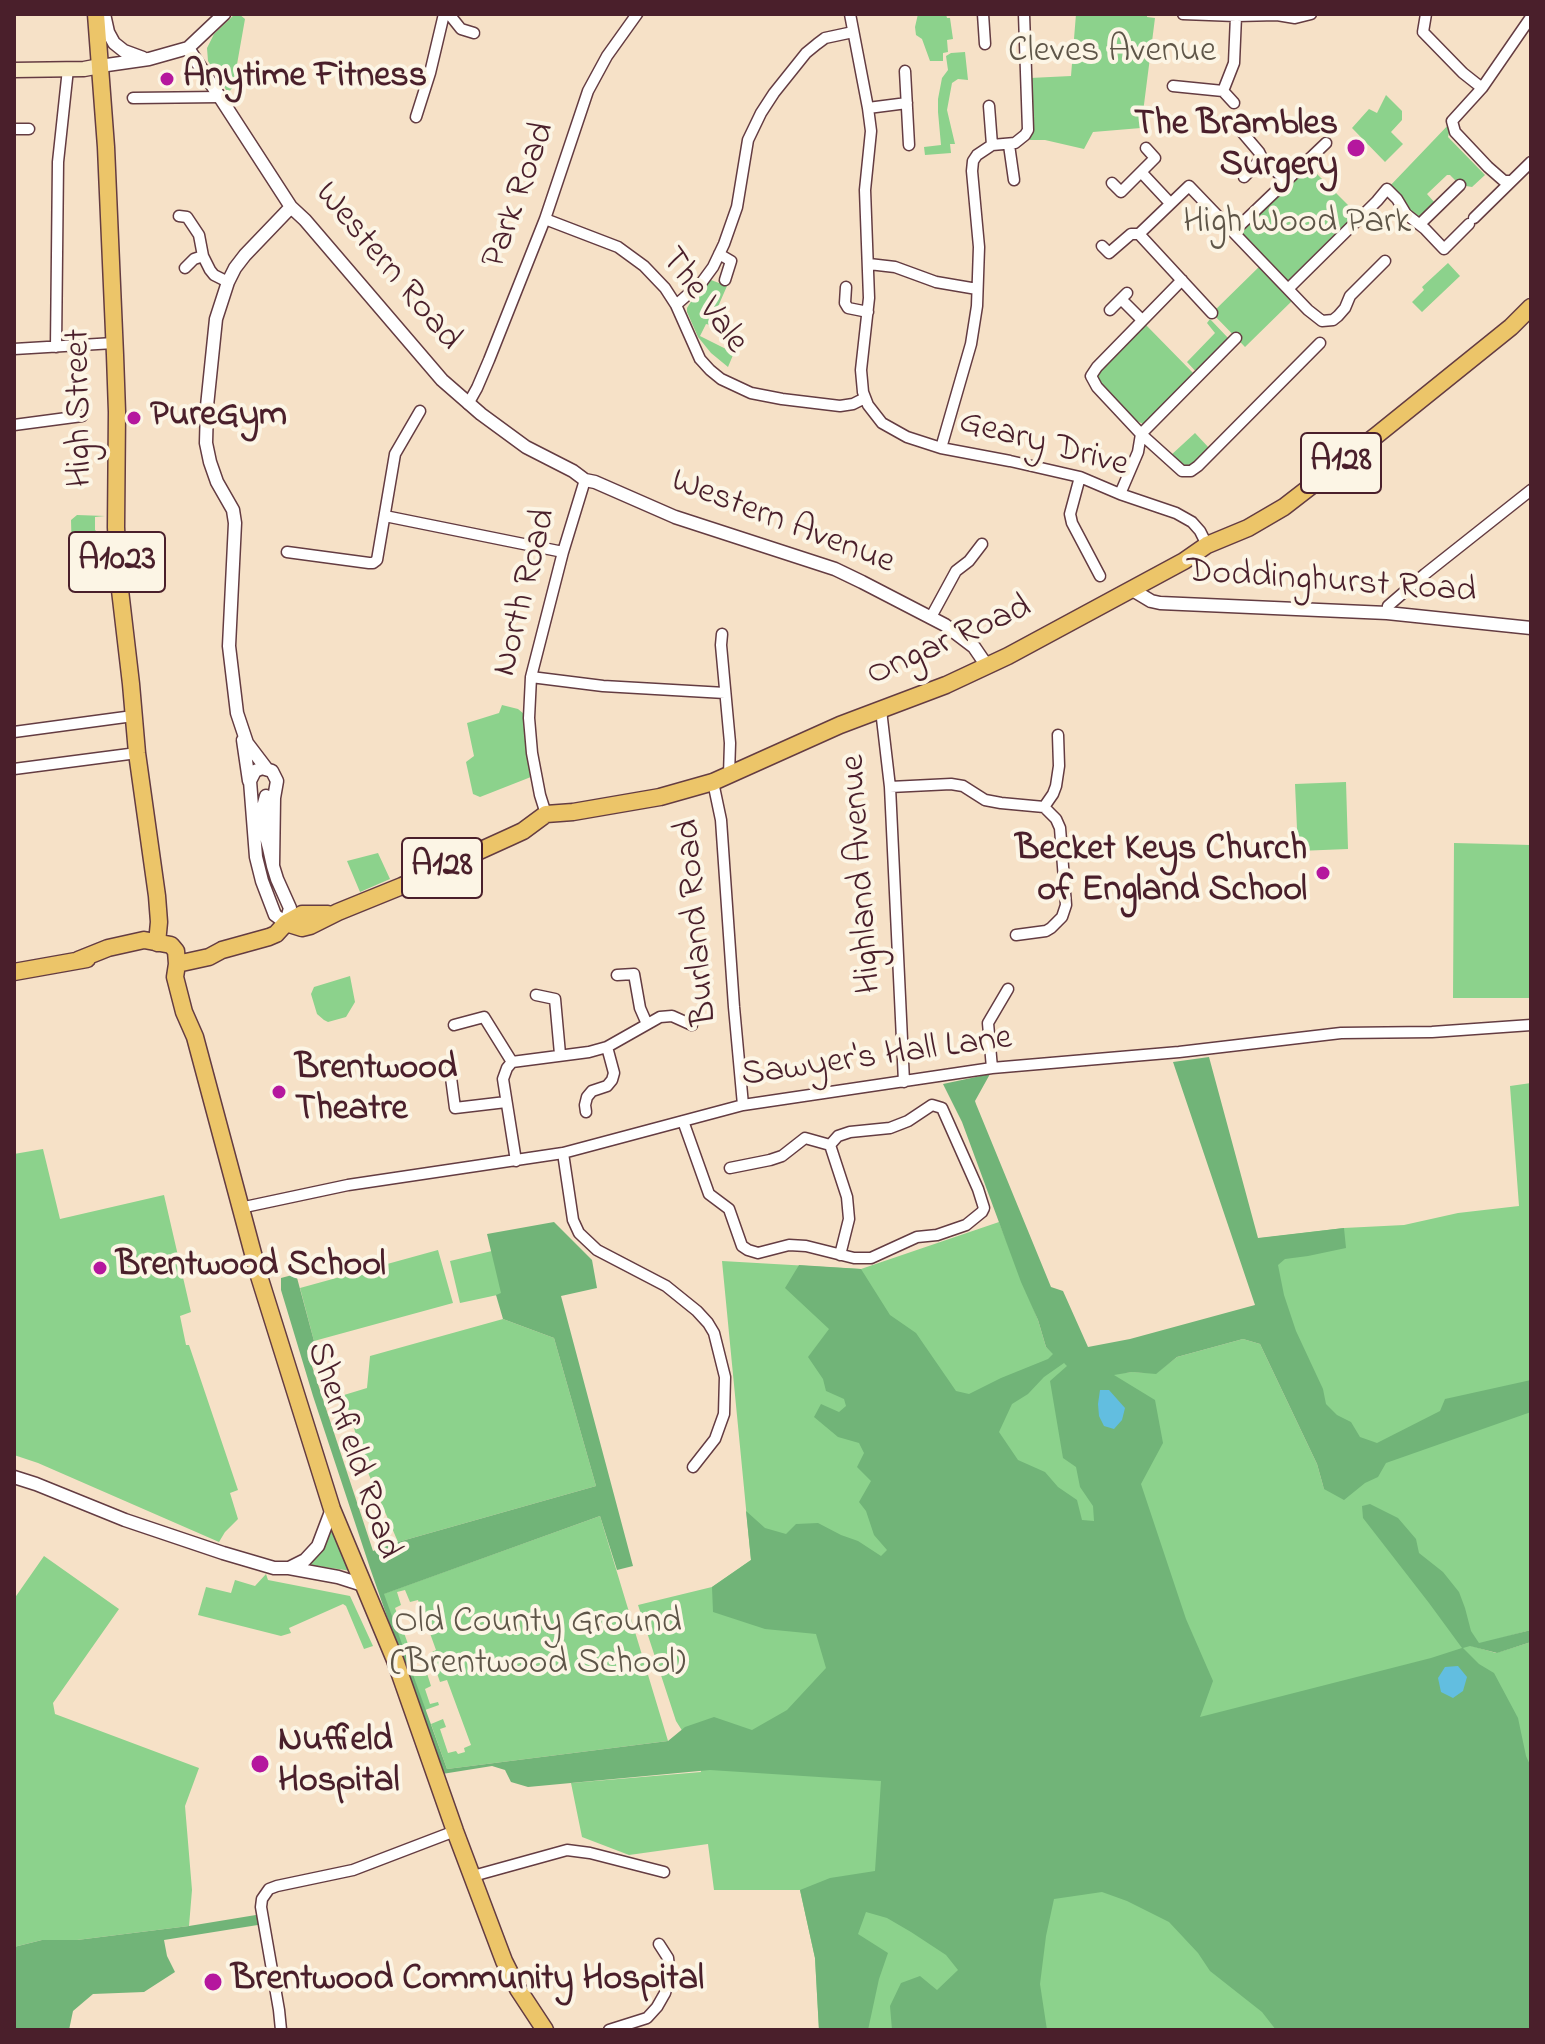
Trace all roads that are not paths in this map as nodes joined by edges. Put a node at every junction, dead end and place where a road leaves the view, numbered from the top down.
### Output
1 (96, 14) edge
2 (104, 14) edge
3 (224, 14) edge
4 (447, 14) edge
5 (637, 14) edge
6 (850, 14) edge
7 (983, 14) edge
8 (1024, 14) edge
9 (1183, 14) edge
10 (1277, 14) edge
11 (1311, 14) edge
12 (1426, 14) edge
13 (1236, 16) junction
14 (1529, 16) edge
15 (853, 32) junction
16 (474, 33) dead end
17 (985, 44) dead end
18 (188, 48) junction
19 (149, 59) junction
20 (100, 66) junction
21 (68, 69) junction
22 (14, 70) edge
23 (905, 71) dead end
24 (1173, 86) dead end
25 (1482, 88) junction
26 (1223, 91) junction
27 (220, 97) junction
28 (133, 98) dead end
29 (907, 103) junction
30 (1234, 103) dead end
31 (989, 106) dead end
32 (868, 108) junction
33 (416, 117) dead end
34 (14, 129) edge
35 (29, 129) dead end
36 (1242, 132) dead end
37 (1326, 143) dead end
38 (909, 145) dead end
39 (992, 145) junction
40 (1009, 145) junction
41 (1146, 148) dead end
42 (1262, 158) junction
43 (1531, 162) edge
44 (1141, 172) junction
45 (1244, 177) dead end
46 (1014, 180) dead end
47 (1285, 180) junction
48 (1511, 181) junction
49 (1112, 183) dead end
50 (1460, 185) dead end
51 (962, 190) dead end
52 (975, 190) junction
53 (1170, 203) junction
54 (291, 207) junction
55 (179, 216) dead end
56 (545, 219) junction
57 (1420, 224) junction
58 (1233, 232) junction
59 (1139, 234) junction
60 (1102, 246) dead end
61 (719, 254) junction
62 (203, 256) junction
63 (1385, 261) dead end
64 (869, 264) junction
65 (185, 268) dead end
66 (725, 280) dead end
67 (1182, 280) junction
68 (228, 282) junction
69 (846, 287) dead end
70 (977, 289) junction
71 (1288, 289) junction
72 (676, 305) junction
73 (1531, 307) edge
74 (1110, 310) dead end
75 (868, 312) junction
76 (1212, 313) dead end
77 (1142, 320) junction
78 (1236, 338) dead end
79 (114, 343) junction
80 (1320, 343) dead end
81 (56, 347) junction
82 (14, 349) edge
83 (865, 398) junction
84 (468, 404) junction
85 (420, 411) dead end
86 (82, 416) dead end
87 (14, 425) edge
88 (1141, 434) junction
89 (941, 448) junction
90 (1080, 477) junction
91 (585, 480) junction
92 (1531, 490) edge
93 (1120, 494) junction
94 (385, 516) junction
95 (982, 544) dead end
96 (1207, 545) junction
97 (287, 552) dead end
98 (563, 552) junction
99 (1100, 576) dead end
100 (1131, 589) junction
101 (1387, 613) junction
102 (931, 617) junction
103 (1531, 628) edge
104 (722, 634) dead end
105 (987, 666) junction
106 (531, 677) junction
107 (725, 693) junction
108 (881, 710) junction
109 (133, 716) junction
110 (241, 725) junction
111 (14, 732) edge
112 (1058, 735) dead end
113 (137, 753) junction
114 (266, 768) junction
115 (14, 769) edge
116 (721, 779) junction
117 (250, 784) junction
118 (890, 787) junction
119 (271, 792) junction
120 (1044, 807) junction
121 (546, 814) junction
122 (286, 923) junction
123 (1016, 935) dead end
124 (157, 943) junction
125 (184, 968) junction
126 (14, 972) edge
127 (617, 975) dead end
128 (1008, 989) dead end
129 (536, 995) dead end
130 (647, 1024) junction
131 (454, 1025) dead end
132 (692, 1025) dead end
133 (1531, 1025) edge
134 (607, 1047) junction
135 (560, 1054) junction
136 (512, 1062) junction
137 (992, 1068) junction
138 (450, 1070) dead end
139 (904, 1082) junction
140 (506, 1102) junction
141 (743, 1105) junction
142 (586, 1112) dead end
143 (683, 1121) junction
144 (830, 1145) junction
145 (563, 1153) junction
146 (516, 1161) junction
147 (730, 1168) dead end
148 (240, 1208) junction
149 (840, 1255) junction
150 (693, 1467) dead end
151 (14, 1477) edge
152 (332, 1509) junction
153 (289, 1568) junction
154 (363, 1585) junction
155 (455, 1831) junction
156 (664, 1872) dead end
157 (473, 1876) junction
158 (659, 1944) dead end
159 (281, 2030) edge
160 (545, 2030) edge
161 (609, 2030) edge

1 - 20 main road, High Street / A1023
2 - 19 street
3 - 18 street
4 - 16 street
4 - 33 street
5 - 56 street, Park Road
6 - 15 street
7 - 17 street
8 - 40 street
9 - 13 street
10 - 11 street
10 - 13 street
12 - 25 street
13 - 26 street
14 - 25 street
15 - 32 street
15 - 61 street
18 - 19 street
18 - 27 street, Western Road
19 - 20 street
20 - 21 main road
20 - 79 main road, High Street / A1023
21 - 22 main road
21 - 81 street
23 - 29 street
24 - 26 street
25 - 48 street
26 - 30 street
27 - 28 street
27 - 54 street, Western Road
29 - 32 street
29 - 38 street
31 - 39 street
32 - 64 street
34 - 35 street
36 - 42 street
37 - 47 street
39 - 40 street
39 - 52 street
40 - 46 street
41 - 44 street
42 - 45 street
42 - 47 street
43 - 48 street
44 - 49 street
44 - 53 street
47 - 58 street
48 - 57 street
50 - 57 street
51 - 52 street
52 - 70 street
53 - 58 street
53 - 59 street
54 - 68 street
54 - 84 street, Western Road
55 - 62 street
56 - 72 street, The Vale
56 - 84 street, Park Road
57 - 71 street
58 - 71 street
59 - 60 street
59 - 67 street
61 - 66 street
61 - 72 street
62 - 65 street
62 - 68 street
63 - 71 street
64 - 70 street
64 - 75 street
67 - 76 street
67 - 77 street
68 - 110 street
69 - 75 street
70 - 89 street
72 - 83 street, The Vale
73 - 96 main road, Ongar Road / A128
74 - 77 street
75 - 83 street
77 - 88 street
78 - 88 street
79 - 81 street
79 - 109 main road, High Street / A1023
80 - 88 street
81 - 82 street
83 - 89 street, Geary Drive
84 - 91 street, Western Road
85 - 94 street
86 - 87 street
88 - 93 street
89 - 90 street, Geary Drive
90 - 93 street, Geary Drive
90 - 99 street
91 - 98 street, North Road
91 - 102 street, Western Avenue
92 - 101 street
93 - 96 street, Geary Drive
94 - 97 street
94 - 98 street
95 - 102 street
96 - 100 main road, Ongar Road / A128
98 - 106 street, North Road
100 - 101 street, Doddinghurst Road
100 - 105 main road, Ongar Road / A128
101 - 103 street, Doddinghurst Road
102 - 105 street, Western Avenue
104 - 107 street, Burland Road
105 - 108 main road, Ongar Road / A128
106 - 107 street
106 - 121 street, North Road
107 - 116 street, Burland Road
108 - 116 main road, Ongar Road / A128
108 - 118 street, Highland Avenue
109 - 111 street
109 - 113 main road, High Street / A1023
110 - 114 street
110 - 117 street
112 - 120 street
113 - 115 street
113 - 124 main road, High Street / A1023
114 - 117 street
114 - 119 street
116 - 121 main road, Ongar Road / A128
116 - 141 street, Burland Road
117 - 119 street
117 - 122 street
118 - 120 street
118 - 139 street, Highland Avenue
119 - 122 street
120 - 123 street
121 - 122 main road, Ongar Road / A128
122 - 125 main road, Ongar Road
124 - 125 main road
124 - 126 main road
125 - 148 main road, Shenfield Road
127 - 130 street
128 - 137 street
129 - 135 street
130 - 132 street
130 - 134 street
131 - 136 street
133 - 137 street, Sawyer's Hall Lane
134 - 135 street
134 - 142 street
135 - 136 street
136 - 140 street
137 - 139 street, Sawyer's Hall Lane
138 - 140 street
139 - 141 street, Sawyer's Hall Lane
140 - 146 street
141 - 143 street, Sawyer's Hall Lane
143 - 145 street, Sawyer's Hall Lane
143 - 149 street
144 - 147 street
144 - 149 street
144 - 149 street
145 - 146 street, Sawyer's Hall Lane
145 - 150 street
146 - 148 street, Sawyer's Hall Lane
148 - 152 main road, Shenfield Road
151 - 153 street
152 - 153 street
152 - 154 main road, Shenfield Road
153 - 154 street
154 - 155 main road, Shenfield Road
155 - 157 main road, Shenfield Road
155 - 159 street
156 - 157 street
157 - 160 main road, Shenfield Road
158 - 161 street

